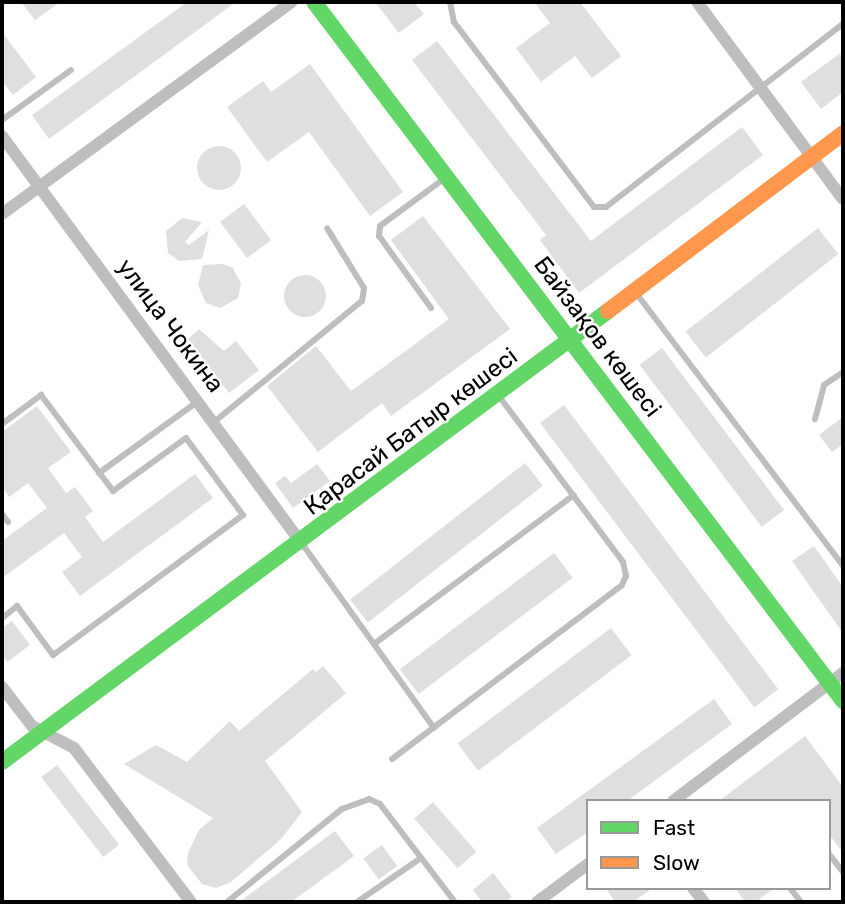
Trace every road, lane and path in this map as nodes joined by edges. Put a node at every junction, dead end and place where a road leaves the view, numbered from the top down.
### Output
1 (292, 2) edge
2 (314, 2) edge
3 (450, 2) edge
4 (697, 2) edge
5 (843, 24) edge
6 (71, 70) dead end
7 (762, 91) junction
8 (2, 120) edge
9 (843, 133) edge
10 (2, 135) edge
11 (811, 157) junction
12 (447, 177) junction
13 (39, 186) junction
14 (843, 199) edge
15 (2, 214) edge
16 (327, 228) dead end
17 (634, 291) junction
18 (431, 308) dead end
19 (570, 340) junction
20 (843, 372) edge
21 (498, 395) junction
22 (199, 401) junction
23 (815, 419) dead end
24 (214, 422) junction
25 (2, 424) edge
26 (99, 473) junction
27 (574, 495) junction
28 (2, 514) edge
29 (8, 522) dead end
30 (302, 544) junction
31 (843, 565) edge
32 (2, 618) edge
33 (374, 644) junction
34 (837, 678) edge
35 (2, 687) edge
36 (843, 701) edge
37 (434, 728) junction
38 (44, 731) junction
39 (392, 759) dead end
40 (2, 762) edge
41 (676, 799) edge
42 (831, 857) edge
43 (421, 858) junction
44 (586, 865) edge
45 (843, 872) edge
46 (191, 902) edge
47 (227, 902) edge
48 (356, 902) edge
49 (455, 902) edge
50 (537, 902) edge

1 - 13 street
2 - 12 street, Байзақов көшесі
3 - 7 lane
4 - 7 street
5 - 7 lane
6 - 8 lane
7 - 11 street
9 - 11 street, Қарасай Батыр көшесі
10 - 13 street, улица Чокина
11 - 14 street
11 - 17 street, Қарасай Батыр көшесі
12 - 18 lane
12 - 19 street, Байзақов көшесі
13 - 15 street
13 - 22 street, улица Чокина
16 - 24 lane
17 - 19 street, Қарасай Батыр көшесі
17 - 31 lane
19 - 21 street, Қарасай Батыр көшесі
19 - 34 street, Байзақов көшесі
20 - 23 lane
21 - 27 lane
21 - 30 street, Қарасай Батыр көшесі
22 - 24 street, улица Чокина
22 - 26 lane
24 - 30 street, улица Чокина
25 - 26 lane
26 - 32 lane
27 - 33 lane
27 - 37 lane
28 - 29 lane
30 - 33 lane
30 - 38 street, Қарасай Батыр көшесі
33 - 37 lane
34 - 36 street, Байзақов көшесі
34 - 41 street
35 - 38 street
37 - 39 lane
38 - 40 street, Қарасай Батыр көшесі
38 - 46 street
42 - 45 lane
43 - 47 lane
43 - 48 lane
43 - 49 lane
44 - 50 street

